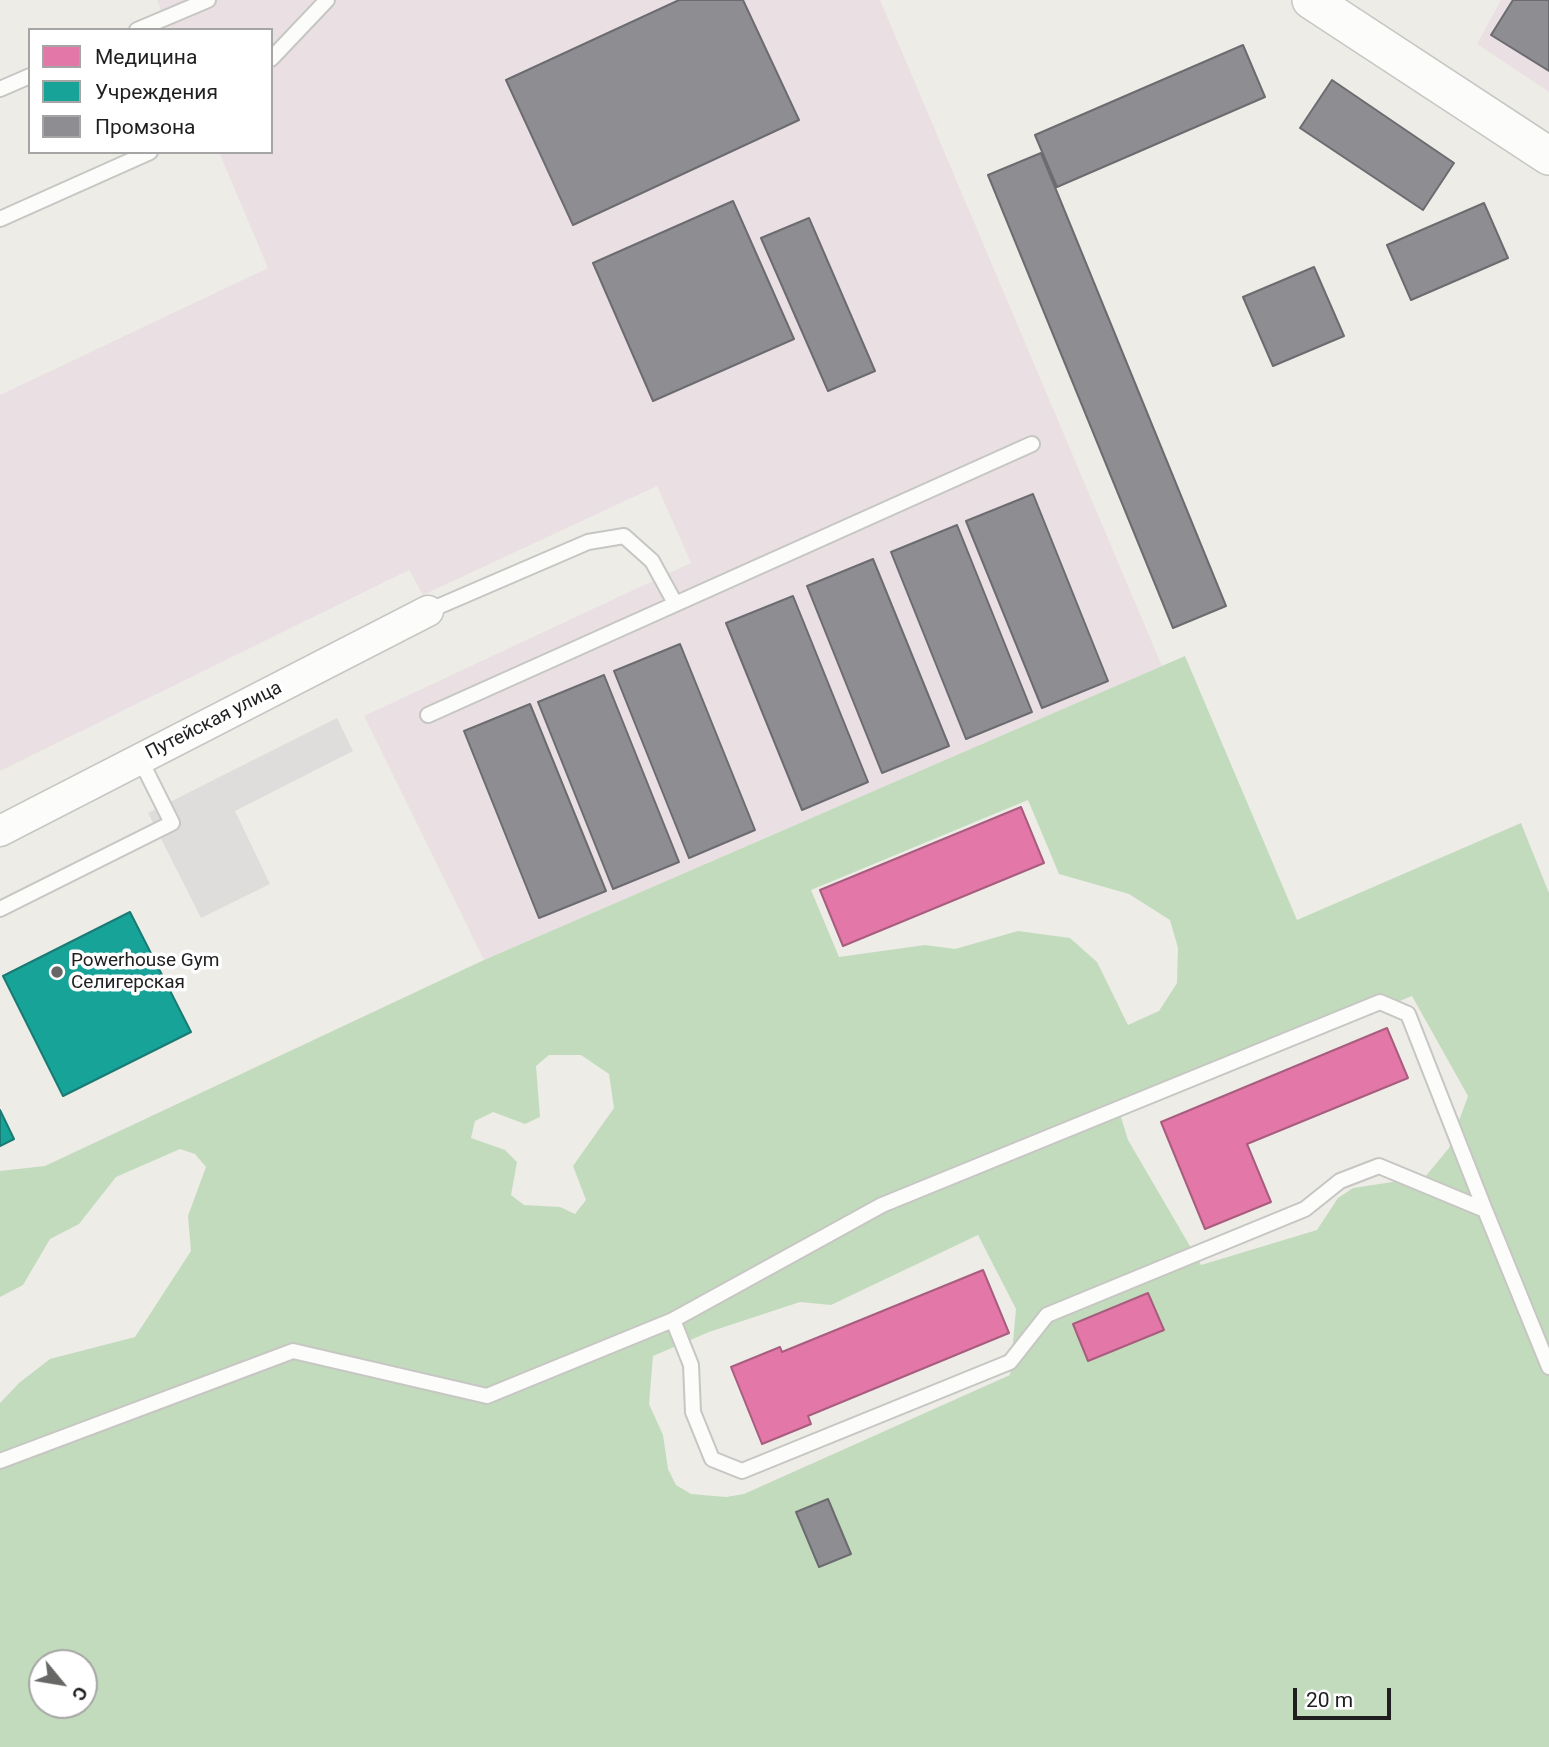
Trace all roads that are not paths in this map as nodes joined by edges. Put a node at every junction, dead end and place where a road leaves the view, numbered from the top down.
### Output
1 (208, 0) edge
2 (327, 0) edge
3 (1311, 0) edge
4 (142, 28) edge
5 (273, 57) edge
6 (28, 77) edge
7 (0, 89) edge
8 (146, 154) edge
9 (1549, 156) edge
10 (0, 219) edge
11 (1032, 444) dead end
12 (675, 603) junction
13 (428, 611) joint
14 (428, 715) dead end
15 (140, 759) junction
16 (0, 831) edge
17 (0, 909) edge
18 (1485, 1210) junction
19 (673, 1320) junction
20 (1549, 1367) edge
21 (0, 1461) edge

1 - 4 lane
2 - 5 lane
3 - 9 street
6 - 7 lane
8 - 10 lane
11 - 12 lane
12 - 13 lane
12 - 14 lane
13 - 15 street, Путейская улица
15 - 16 street, Путейская улица
15 - 17 lane
18 - 19 lane
18 - 19 lane
18 - 20 lane
19 - 21 lane

